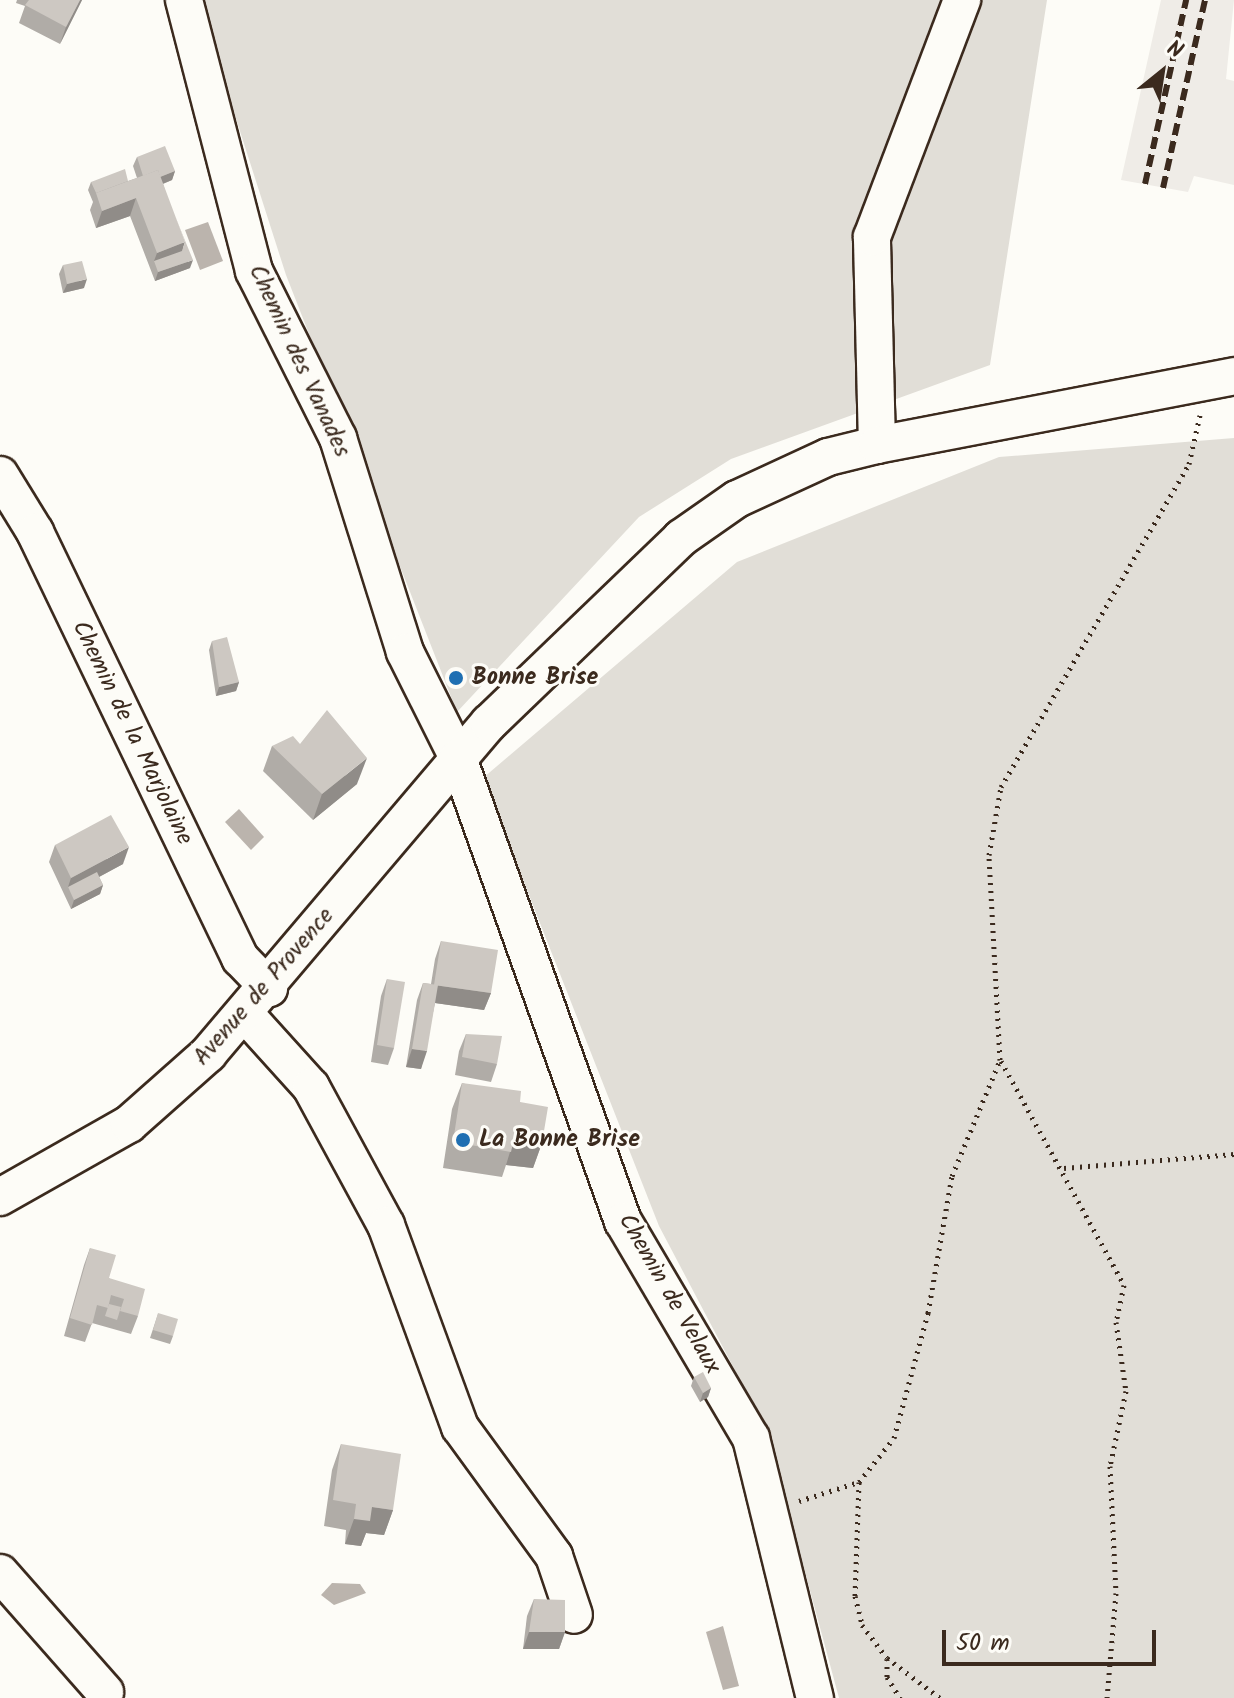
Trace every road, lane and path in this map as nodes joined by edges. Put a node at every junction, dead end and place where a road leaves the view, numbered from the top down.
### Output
1 (184, 0) edge
2 (962, 0) edge
3 (1219, 380) edge
4 (877, 445) junction
5 (0, 475) edge
6 (455, 760) junction
7 (269, 988) junction
8 (246, 1015) junction
9 (1000, 1060) junction
10 (1234, 1154) edge
11 (1063, 1168) junction
12 (0, 1197) edge
13 (859, 1482) junction
14 (771, 1519) junction
15 (0, 1573) edge
16 (574, 1615) dead end
17 (887, 1658) junction
18 (105, 1692) dead end
19 (815, 1698) edge
20 (900, 1698) edge
21 (940, 1698) edge
22 (1107, 1698) edge

1 - 6 street, Chemin des Vanades
2 - 4 street
3 - 4 street, Avenue de Provence
3 - 9 path
4 - 6 street, Avenue de Provence
5 - 7 street, Chemin de la Marjolaine
6 - 7 street, Avenue de Provence
6 - 14 street, Chemin de Velaux
7 - 8 street, Avenue de Provence
8 - 12 street, Avenue de Provence
8 - 16 street
9 - 11 path
9 - 13 path
10 - 11 path
11 - 22 path
13 - 14 path
13 - 17 path
14 - 19 street, Chemin de Velaux
15 - 18 street
17 - 20 path
17 - 21 path

